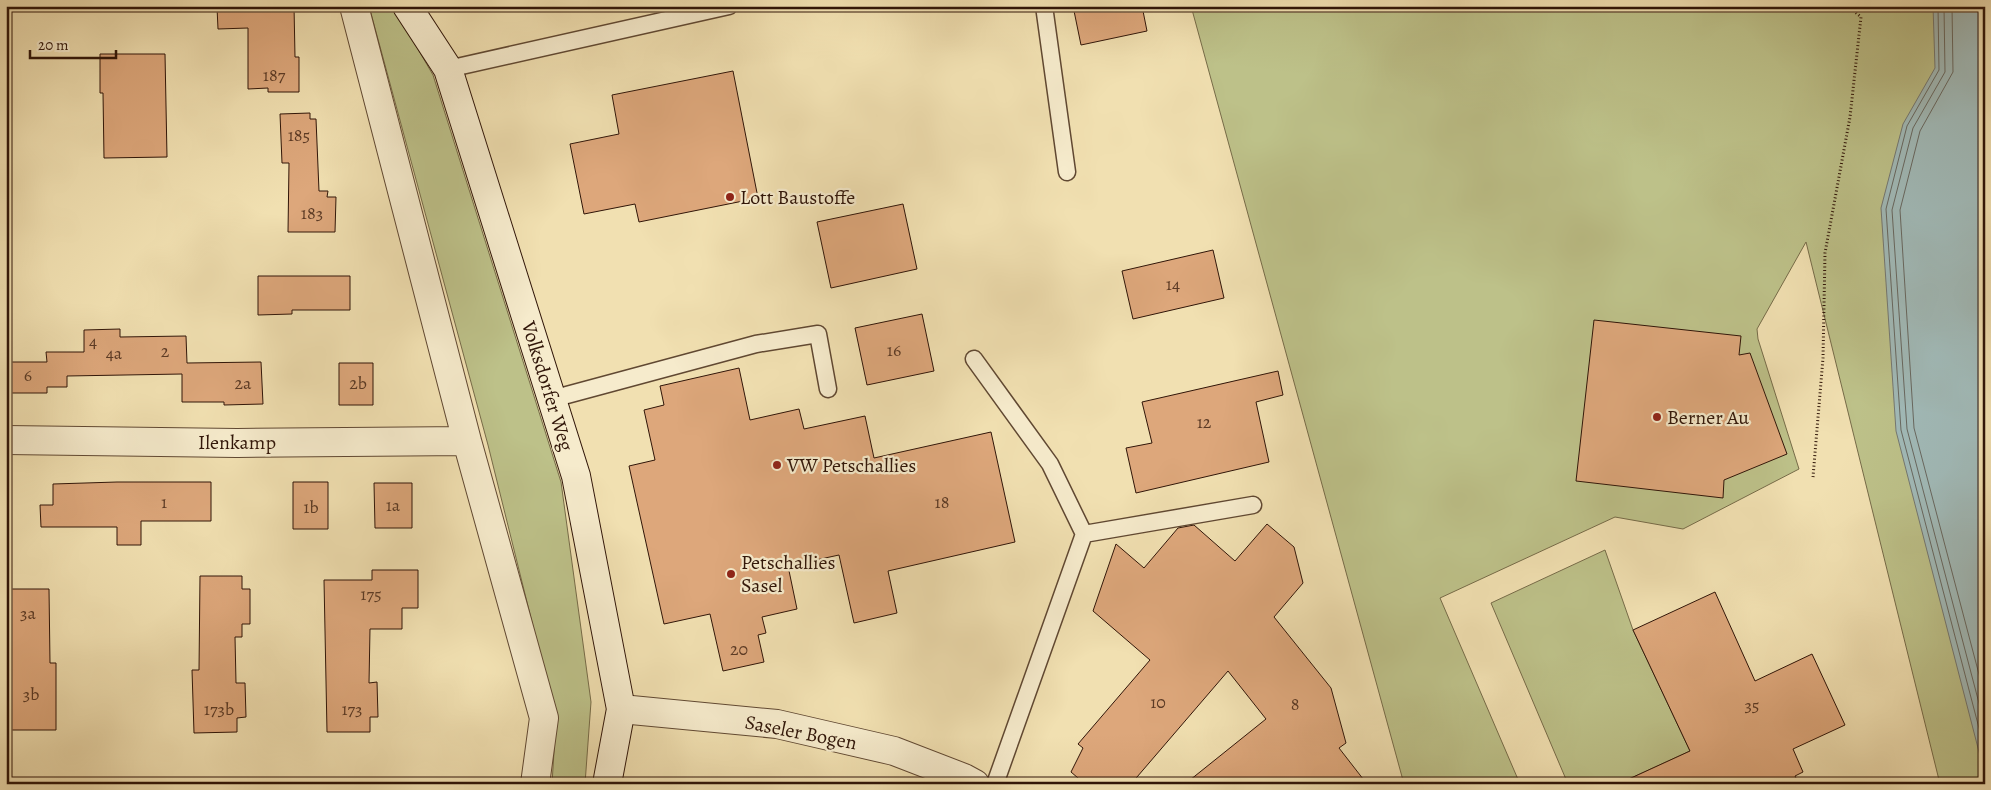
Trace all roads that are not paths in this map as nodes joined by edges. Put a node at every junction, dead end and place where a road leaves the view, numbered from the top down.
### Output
1 (354, 6) edge
2 (407, 6) edge
3 (729, 6) edge
4 (1044, 6) edge
5 (448, 69) junction
6 (1066, 172) dead end
7 (974, 359) dead end
8 (828, 389) dead end
9 (552, 399) junction
10 (6, 440) edge
11 (467, 441) junction
12 (1253, 505) dead end
13 (1084, 534) junction
14 (621, 709) junction
15 (536, 784) edge
16 (607, 784) edge
17 (975, 784) edge
18 (995, 784) edge

1 - 11 street
2 - 5 street, Volksdorfer Weg
3 - 5 lane
4 - 6 lane
5 - 9 street, Volksdorfer Weg
7 - 13 lane
8 - 9 lane
9 - 14 street, Volksdorfer Weg
10 - 11 street, Ilenkamp
11 - 15 street
12 - 13 lane
13 - 18 lane
14 - 16 street, Volksdorfer Weg
14 - 17 street, Saseler Bogen

